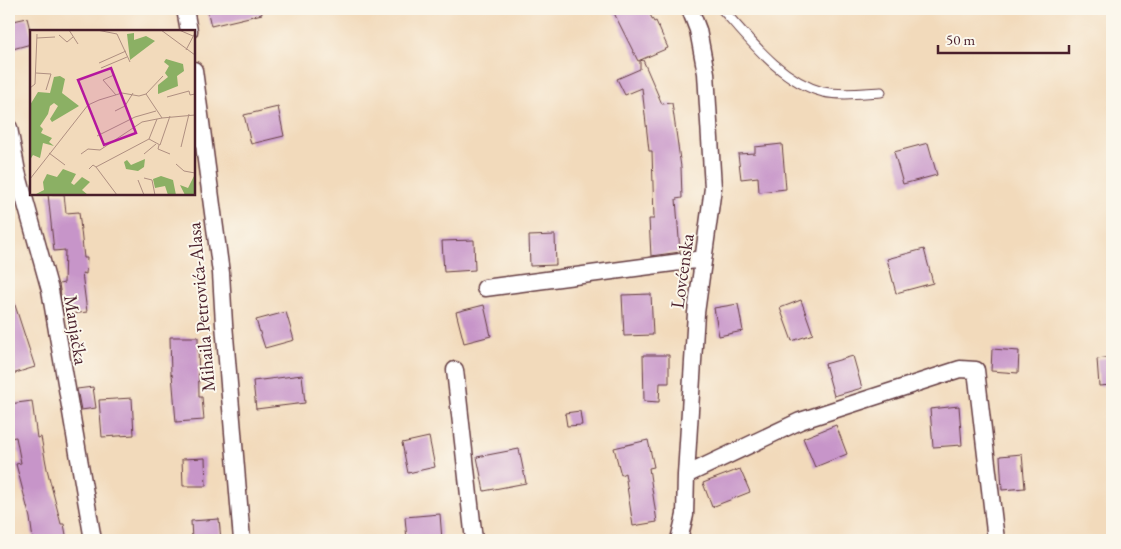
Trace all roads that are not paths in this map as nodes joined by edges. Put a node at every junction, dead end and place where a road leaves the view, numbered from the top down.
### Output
1 (185, 9) edge
2 (690, 9) edge
3 (722, 9) edge
4 (189, 30) edge
5 (195, 78) edge
6 (881, 92) dead end
7 (9, 128) edge
8 (703, 258) junction
9 (485, 288) dead end
10 (455, 370) dead end
11 (686, 475) junction
12 (93, 540) edge
13 (242, 540) edge
14 (474, 540) edge
15 (679, 540) edge
16 (996, 540) edge

1 - 4 street
2 - 8 street, Lovćenska
3 - 6 lane
5 - 13 street, Mihaila Petrovića-Alasa
7 - 12 street, Manjačka
8 - 9 street
8 - 11 street, Lovćenska
10 - 14 street
11 - 15 street, Lovćenska
11 - 16 street

